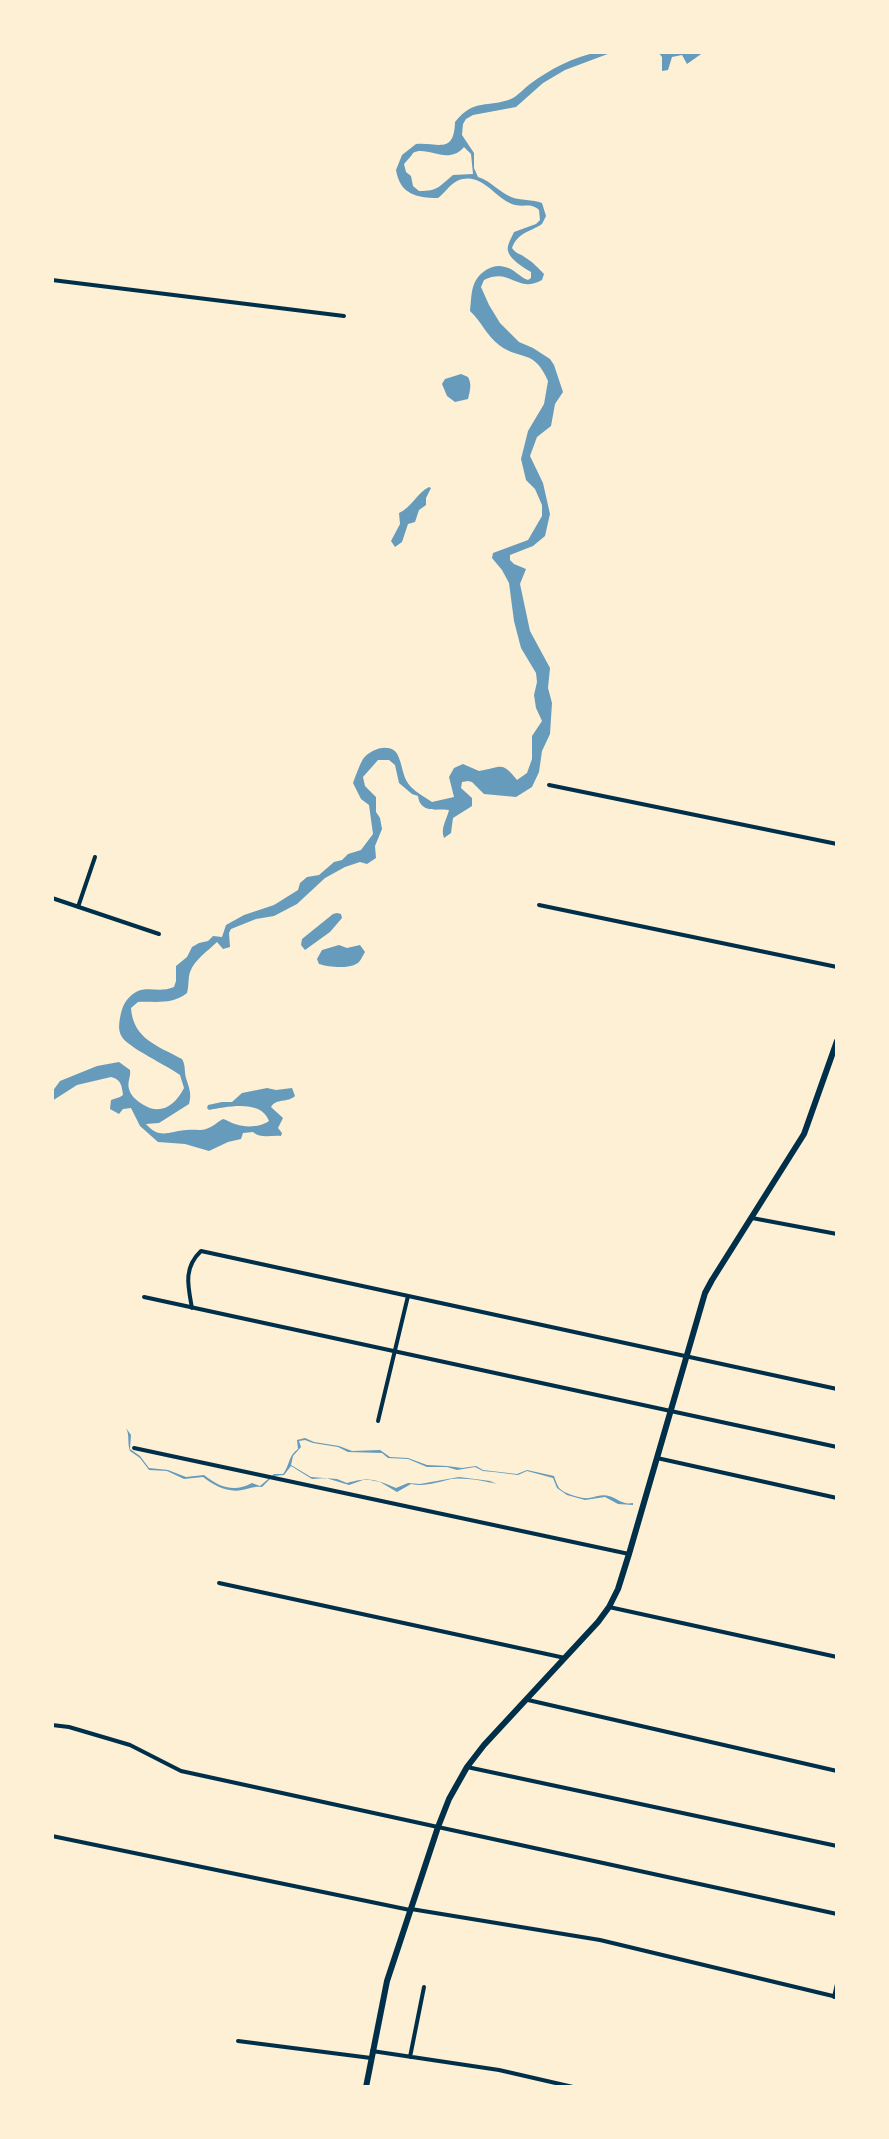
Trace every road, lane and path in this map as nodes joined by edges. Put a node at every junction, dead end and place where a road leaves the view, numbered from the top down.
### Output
1 (52, 280) edge
2 (344, 316) dead end
3 (549, 785) dead end
4 (837, 844) edge
5 (95, 857) dead end
6 (52, 898) edge
7 (539, 905) dead end
8 (78, 907) junction
9 (159, 934) dead end
10 (837, 967) edge
11 (837, 1041) edge
12 (752, 1218) junction
13 (837, 1234) edge
14 (408, 1296) junction
15 (144, 1297) dead end
16 (192, 1308) junction
17 (395, 1351) junction
18 (686, 1355) junction
19 (837, 1389) edge
20 (670, 1411) junction
21 (378, 1421) dead end
22 (837, 1447) edge
23 (134, 1448) dead end
24 (657, 1458) junction
25 (837, 1498) edge
26 (629, 1554) junction
27 (219, 1583) dead end
28 (609, 1607) junction
29 (837, 1657) edge
30 (565, 1658) junction
31 (526, 1699) junction
32 (52, 1725) edge
33 (467, 1767) junction
34 (837, 1771) edge
35 (438, 1827) junction
36 (52, 1836) edge
37 (837, 1846) edge
38 (410, 1909) junction
39 (837, 1914) edge
40 (837, 1984) edge
41 (424, 1987) dead end
42 (836, 1997) edge
43 (238, 2041) dead end
44 (371, 2054) junction
45 (410, 2057) junction
46 (366, 2087) edge
47 (573, 2087) edge

1 - 2 street
3 - 4 street
5 - 8 street
6 - 8 street
7 - 10 street
8 - 9 street
11 - 12 main road
12 - 13 street
12 - 18 main road
14 - 16 street
14 - 17 street
14 - 18 street
15 - 16 street
16 - 17 street
17 - 20 street
17 - 21 street
18 - 19 street
18 - 20 main road
20 - 22 street
20 - 24 main road
23 - 26 street
24 - 25 street
24 - 26 main road
26 - 28 main road
27 - 30 street
28 - 29 street
28 - 30 main road
30 - 31 main road
31 - 33 main road
31 - 34 street
32 - 35 street
33 - 35 main road
33 - 37 street
35 - 38 main road
35 - 39 street
36 - 38 street
38 - 42 street
38 - 44 main road
40 - 42 street
41 - 45 street
43 - 44 street
44 - 45 street
44 - 46 main road
45 - 47 street

